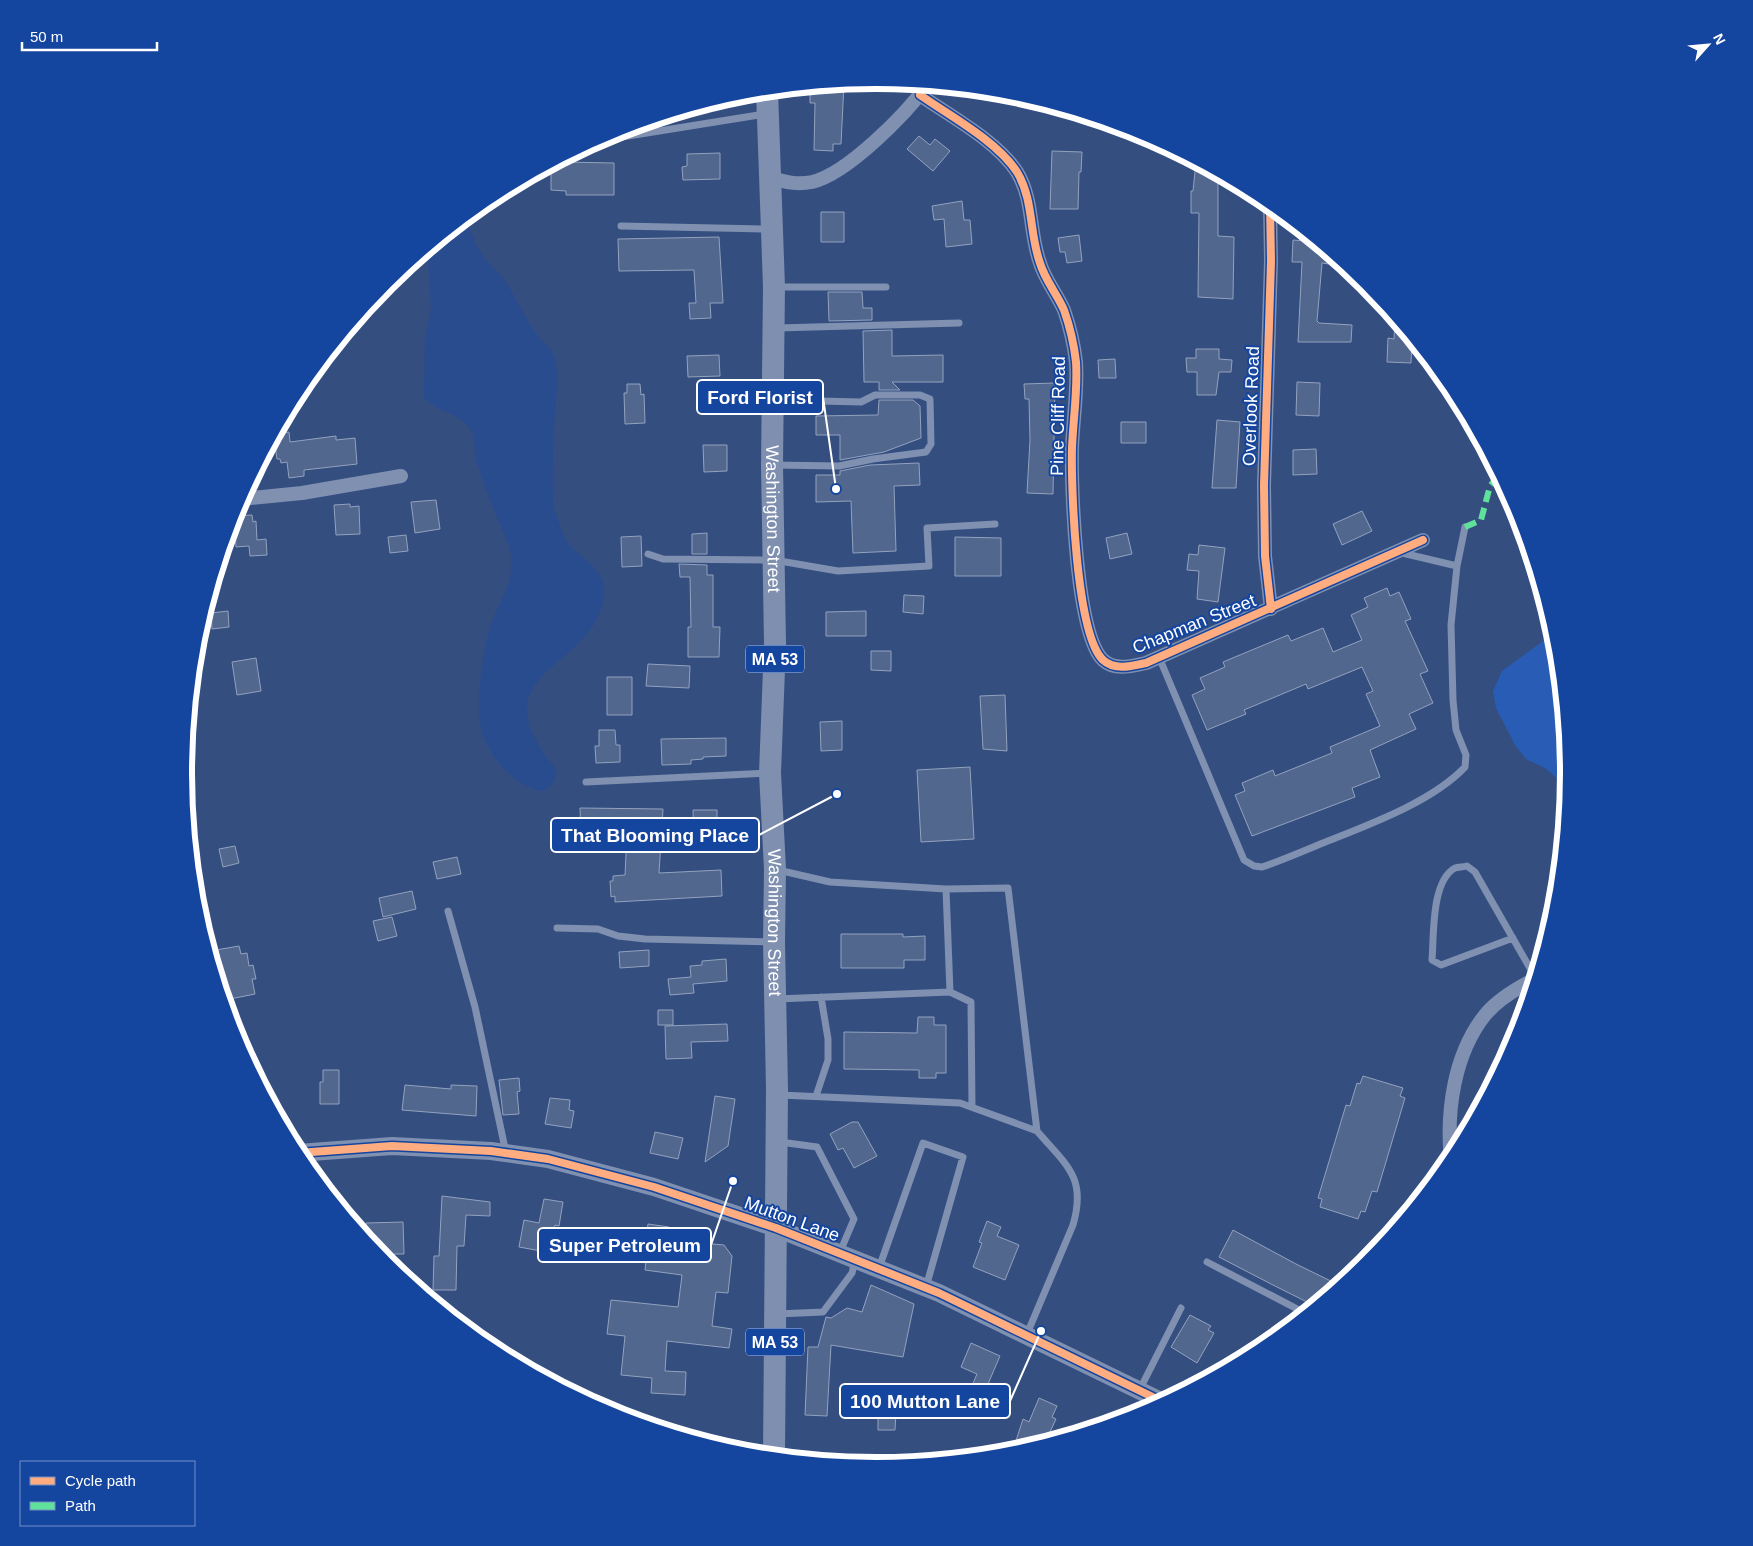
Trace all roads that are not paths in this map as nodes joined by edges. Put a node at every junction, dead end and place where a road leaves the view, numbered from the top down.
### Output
1 (923, 90) edge
2 (767, 98) edge
3 (768, 114) junction
4 (628, 136) edge
5 (770, 178) junction
6 (1270, 214) edge
7 (621, 226) dead end
8 (772, 229) junction
9 (774, 287) junction
10 (886, 287) dead end
11 (959, 322) dead end
12 (774, 328) junction
13 (773, 400) junction
14 (772, 464) junction
15 (401, 476) dead end
16 (250, 497) edge
17 (995, 524) dead end
18 (1465, 527) dead end
19 (1423, 540) dead end
20 (1397, 552) junction
21 (648, 554) dead end
22 (774, 560) junction
23 (1457, 566) junction
24 (1271, 609) junction
25 (1158, 657) junction
26 (1113, 665) joint
27 (770, 773) junction
28 (586, 782) dead end
29 (775, 869) junction
30 (946, 890) junction
31 (448, 911) dead end
32 (557, 928) dead end
33 (1513, 938) junction
34 (774, 942) junction
35 (1531, 970) edge
36 (1527, 983) edge
37 (950, 992) junction
38 (821, 997) junction
39 (775, 999) junction
40 (777, 1095) junction
41 (816, 1096) junction
42 (972, 1107) junction
43 (1037, 1131) junction
44 (777, 1142) junction
45 (1449, 1146) edge
46 (308, 1152) edge
47 (506, 1153) junction
48 (776, 1228) junction
49 (848, 1255) junction
50 (1207, 1262) dead end
51 (879, 1268) junction
52 (926, 1287) junction
53 (1181, 1308) dead end
54 (1298, 1312) edge
55 (775, 1314) junction
56 (1026, 1336) junction
57 (1139, 1391) junction
58 (1154, 1398) edge
59 (774, 1449) edge

1 - 5 street
1 - 26 street, Pine Cliff Road
2 - 3 main road, Washington Street / MA 53
3 - 4 lane
3 - 5 main road, Washington Street / MA 53
5 - 8 main road, Washington Street / MA 53
6 - 24 street, Overlook Road
7 - 8 lane
8 - 9 main road, Washington Street / MA 53
9 - 10 lane
9 - 12 main road, Washington Street / MA 53
11 - 12 lane
12 - 13 main road, Washington Street / MA 53
13 - 14 main road, Washington Street / MA 53
13 - 14 lane
14 - 22 main road, Washington Street / MA 53
15 - 16 street
17 - 22 lane
18 - 23 lane
19 - 20 street, Chapman Street
20 - 23 lane
20 - 24 street, Chapman Street
21 - 22 lane
22 - 27 main road, Washington Street / MA 53
23 - 25 lane
24 - 25 street, Chapman Street
25 - 26 street, Chapman Street
27 - 28 lane
27 - 29 main road, Washington Street / MA 53
29 - 30 lane
29 - 34 main road, Washington Street / MA 53
30 - 37 lane
30 - 43 lane
31 - 47 lane
32 - 34 lane
33 - 33 lane
33 - 35 lane
34 - 39 main road, Washington Street / MA 53
36 - 45 street
37 - 38 lane
37 - 42 lane
38 - 39 lane
38 - 41 lane
39 - 40 main road, Washington Street / MA 53
40 - 41 lane
40 - 44 main road, Washington Street / MA 53
41 - 42 lane
42 - 43 lane
43 - 56 lane
44 - 48 main road, Washington Street / MA 53
44 - 49 lane
46 - 47 street, Mutton Lane
47 - 48 street, Mutton Lane
48 - 49 street, Mutton Lane
48 - 55 main road, Washington Street / MA 53
49 - 51 street, Mutton Lane
49 - 55 lane
50 - 54 lane
51 - 52 street, Mutton Lane
51 - 52 lane
52 - 56 street, Mutton Lane
53 - 57 lane
55 - 59 main road, Washington Street / MA 53
56 - 57 street, Mutton Lane
57 - 58 street, Mutton Lane

